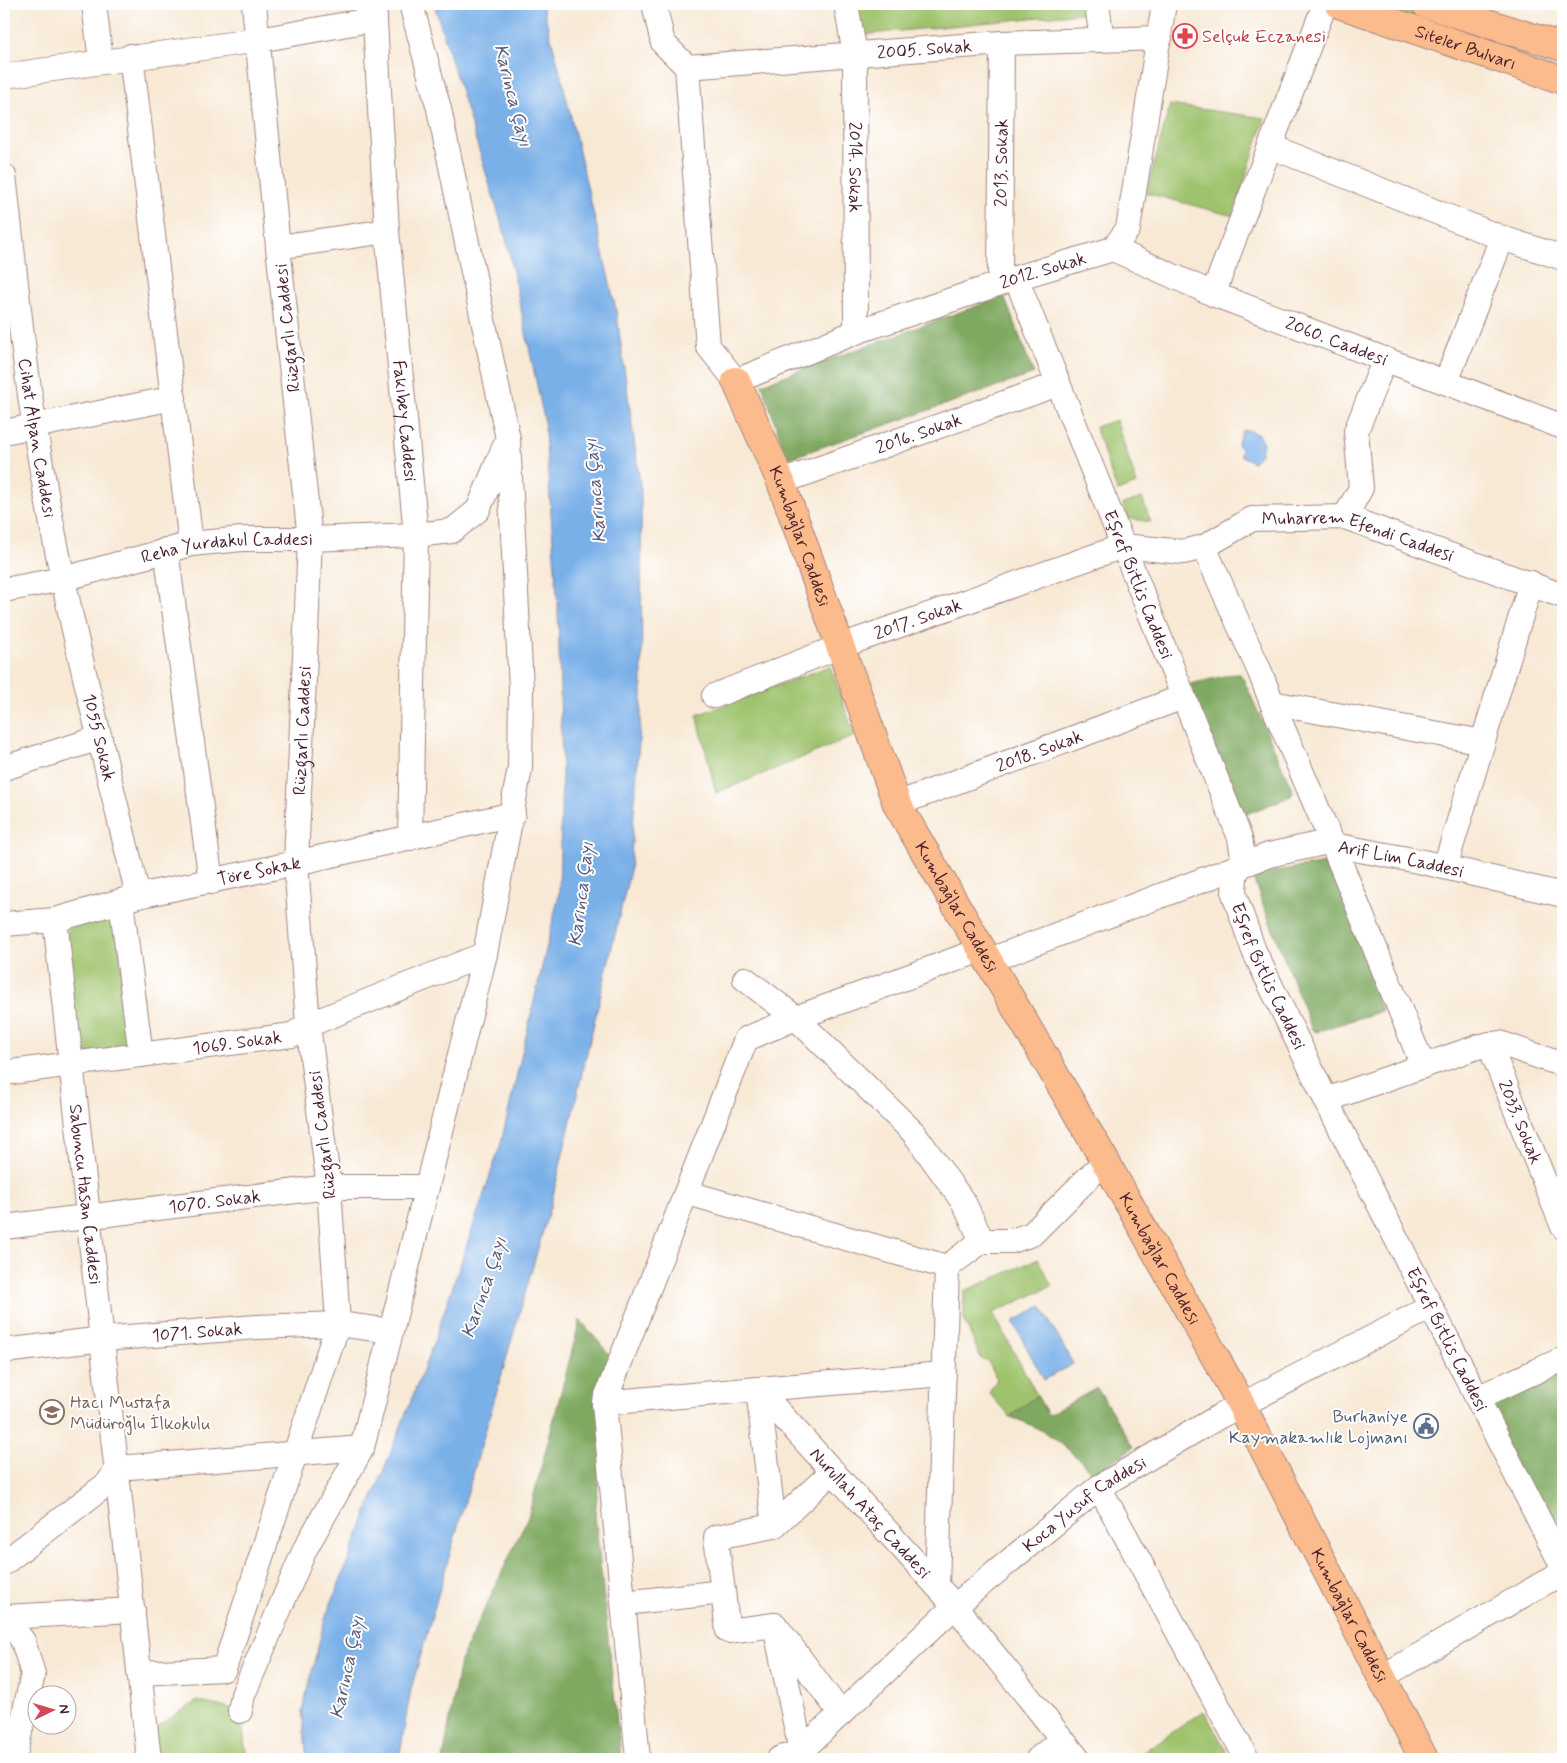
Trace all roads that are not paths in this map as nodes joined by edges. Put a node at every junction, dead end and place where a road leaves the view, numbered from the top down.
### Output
1 (94, 4) edge
2 (254, 4) edge
3 (411, 4) edge
4 (654, 4) edge
5 (846, 4) edge
6 (1097, 4) edge
7 (1164, 4) edge
8 (1325, 4) edge
9 (1339, 4) edge
10 (1426, 4) edge
11 (375, 11) edge
12 (1160, 38) junction
13 (259, 40) junction
14 (1102, 40) junction
15 (1002, 43) junction
16 (1563, 47) edge
17 (855, 54) junction
18 (131, 56) junction
19 (101, 61) junction
20 (687, 67) junction
21 (4, 76) edge
22 (1563, 80) edge
23 (1272, 147) junction
24 (4, 176) edge
25 (387, 231) junction
26 (7, 233) edge
27 (1502, 238) junction
28 (278, 246) junction
29 (1113, 249) junction
30 (1563, 258) edge
31 (1008, 281) junction
32 (1213, 294) junction
33 (856, 332) junction
34 (14, 340) edge
35 (1385, 359) junction
36 (736, 381) junction
37 (1446, 382) junction
38 (1058, 384) junction
39 (174, 398) junction
40 (34, 427) junction
41 (1563, 427) edge
42 (4, 432) edge
43 (508, 439) junction
44 (781, 482) junction
45 (1345, 517) junction
46 (416, 535) junction
47 (310, 539) junction
48 (191, 544) junction
49 (1123, 546) junction
50 (1204, 547) junction
51 (166, 550) junction
52 (63, 579) junction
53 (1531, 583) junction
54 (4, 590) edge
55 (1563, 596) edge
56 (841, 646) junction
57 (714, 696) dead end
58 (1183, 697) junction
59 (1272, 703) junction
60 (100, 738) junction
61 (1483, 742) junction
62 (4, 768) edge
63 (897, 804) junction
64 (513, 814) junction
65 (410, 838) junction
66 (1334, 845) junction
67 (296, 864) junction
68 (1240, 867) junction
69 (1445, 867) junction
70 (211, 882) junction
71 (1563, 895) edge
72 (129, 898) junction
73 (55, 920) junction
74 (4, 924) edge
75 (486, 954) junction
76 (984, 955) junction
77 (745, 979) dead end
78 (796, 1018) junction
79 (308, 1025) junction
80 (1489, 1044) junction
81 (141, 1055) junction
82 (71, 1064) junction
83 (1563, 1065) edge
84 (1423, 1066) junction
85 (4, 1073) edge
86 (1326, 1100) junction
87 (1105, 1161) junction
88 (329, 1187) junction
89 (427, 1187) junction
90 (688, 1193) junction
91 (1558, 1200) edge
92 (89, 1216) junction
93 (1563, 1226) edge
94 (4, 1227) edge
95 (982, 1241) junction
96 (947, 1267) junction
97 (1431, 1307) junction
98 (338, 1324) junction
99 (391, 1331) junction
100 (103, 1339) junction
101 (4, 1351) edge
102 (1563, 1358) edge
103 (944, 1374) junction
104 (758, 1389) junction
105 (1477, 1398) junction
106 (604, 1403) junction
107 (1241, 1405) junction
108 (362, 1448) junction
109 (297, 1453) junction
110 (118, 1468) junction
111 (833, 1471) junction
112 (1099, 1487) junction
113 (774, 1526) junction
114 (4, 1563) edge
115 (1563, 1567) edge
116 (1563, 1572) edge
117 (937, 1586) junction
118 (723, 1592) junction
119 (624, 1603) junction
120 (956, 1606) junction
121 (133, 1610) junction
122 (4, 1616) edge
123 (775, 1625) junction
124 (140, 1673) junction
125 (1382, 1677) junction
126 (240, 1711) dead end
127 (841, 1714) junction
128 (1061, 1740) junction
129 (804, 1755) edge
130 (14, 1759) edge
131 (149, 1759) edge
132 (638, 1759) edge
133 (779, 1759) edge
134 (1038, 1759) edge
135 (1078, 1759) edge
136 (1247, 1759) edge
137 (1424, 1759) edge

1 - 19 street
2 - 13 street, Rüzgarlı Caddesi
3 - 43 street
4 - 20 street
5 - 17 street, 2014. Sokak
6 - 14 street
7 - 12 street
8 - 23 street
9 - 22 main road, Siteler Bulvarı
10 - 16 main road, Siteler Bulvarı
11 - 13 street
11 - 25 street, Fakıbey Caddesi
12 - 14 street, 2005. Sokak
12 - 29 street
13 - 18 street
13 - 28 street, Rüzgarlı Caddesi
14 - 15 street, 2005. Sokak
15 - 17 street, 2005. Sokak
15 - 31 street, 2013. Sokak
17 - 20 street, 2005. Sokak
17 - 33 street, 2014. Sokak
18 - 19 street
18 - 39 street
19 - 21 street
20 - 36 street, Kumbağlar Caddesi
23 - 27 street
23 - 32 street
24 - 26 street, Cihat Alpan Caddesi
25 - 28 street
25 - 46 street, Fakıbey Caddesi
26 - 34 street, Cihat Alpan Caddesi
27 - 30 street
27 - 37 street
28 - 47 street, Rüzgarlı Caddesi
29 - 31 street, 2012. Sokak
29 - 32 street, 2060. Caddesi
31 - 33 street, 2012. Sokak
31 - 38 street, Eşref Bitlis Caddesi
32 - 35 street, 2060. Caddesi
33 - 36 street, 2012. Sokak
34 - 40 street, Cihat Alpan Caddesi
35 - 37 street, 2060. Caddesi
35 - 45 street
36 - 44 main road, Kumbağlar Caddesi
37 - 41 street, 2060. Caddesi
38 - 44 street, 2016. Sokak
38 - 49 street, Eşref Bitlis Caddesi
39 - 40 street
39 - 48 street
40 - 42 street
40 - 52 street, Cihat Alpan Caddesi
43 - 46 street, Reha Yurdakul Caddesi
43 - 64 street
44 - 56 main road, Kumbağlar Caddesi
45 - 50 street, Muharrem Efendi Caddesi
45 - 53 street, Muharrem Efendi Caddesi
46 - 47 street, Reha Yurdakul Caddesi
46 - 65 street, Fakıbey Caddesi
47 - 48 street, Reha Yurdakul Caddesi
47 - 67 street, Rüzgarlı Caddesi
48 - 51 street, Reha Yurdakul Caddesi
49 - 50 street, Muharrem Efendi Caddesi
49 - 56 street, 2017. Sokak
49 - 58 street, Eşref Bitlis Caddesi
50 - 59 street
51 - 52 street, Reha Yurdakul Caddesi
51 - 70 street
52 - 54 street, Reha Yurdakul Caddesi
52 - 60 street, 1055 Sokak
53 - 55 street, Muharrem Efendi Caddesi
53 - 61 street
56 - 57 street, 2017. Sokak
56 - 63 main road, Kumbağlar Caddesi
58 - 63 street, 2018. Sokak
58 - 68 street, Eşref Bitlis Caddesi
59 - 61 street
59 - 66 street
60 - 62 street
60 - 72 street, 1055 Sokak
61 - 69 street
63 - 76 main road, Kumbağlar Caddesi
64 - 65 street, Töre Sokak
64 - 75 street
65 - 67 street, Töre Sokak
66 - 68 street, Arif Lim Caddesi
66 - 69 street, Arif Lim Caddesi
66 - 84 street
67 - 70 street, Töre Sokak
67 - 79 street, Rüzgarlı Caddesi
68 - 76 street, Arif Lim Caddesi
68 - 86 street, Eşref Bitlis Caddesi
69 - 71 street, Arif Lim Caddesi
70 - 72 street, Töre Sokak
72 - 73 street, Töre Sokak
72 - 81 street, 1055 Sokak
73 - 74 street, Töre Sokak
73 - 82 street, Sabuncu Hasan Caddesi
75 - 79 street, 1069. Sokak
75 - 89 street
76 - 78 street, Arif Lim Caddesi
76 - 87 main road, Kumbağlar Caddesi
77 - 78 street
78 - 90 street, Arif Lim Caddesi
78 - 95 street
79 - 81 street, 1069. Sokak
79 - 88 street, Rüzgarlı Caddesi
80 - 83 street
80 - 84 street
80 - 91 street, 2033. Sokak
81 - 82 street, 1069. Sokak
82 - 85 street, 1069. Sokak
82 - 92 street, Sabuncu Hasan Caddesi
84 - 86 street
86 - 97 street, Eşref Bitlis Caddesi
87 - 95 street
87 - 107 main road, Kumbağlar Caddesi
88 - 89 street, 1070. Sokak
88 - 92 street, 1070. Sokak
88 - 98 street, Rüzgarlı Caddesi
89 - 99 street
90 - 96 street
90 - 106 street, Arif Lim Caddesi
91 - 93 street, 2033. Sokak
92 - 94 street, 1070. Sokak
92 - 100 street, Sabuncu Hasan Caddesi
95 - 96 street
96 - 103 street
97 - 105 street, Eşref Bitlis Caddesi
97 - 107 street, Koca Yusuf Caddesi
98 - 99 street, 1071. Sokak
98 - 100 street, 1071. Sokak
98 - 109 street, Rüzgarlı Caddesi
99 - 108 street
100 - 101 street, 1071. Sokak
100 - 110 street, Sabuncu Hasan Caddesi
102 - 105 street
103 - 104 street
103 - 117 street
104 - 106 street
104 - 111 street, Nurullah Ataç Caddesi
104 - 113 street
105 - 115 street, Eşref Bitlis Caddesi
106 - 119 street
107 - 112 street, Koca Yusuf Caddesi
107 - 125 main road, Kumbağlar Caddesi
108 - 109 street
108 - 126 street
109 - 110 street
109 - 124 street, Rüzgarlı Caddesi
110 - 114 street
110 - 121 street, Sabuncu Hasan Caddesi
111 - 113 street
111 - 117 street, Nurullah Ataç Caddesi
112 - 120 street, Koca Yusuf Caddesi
112 - 136 street
113 - 118 street
116 - 125 street
117 - 120 street, Nurullah Ataç Caddesi
118 - 119 street
118 - 123 street
119 - 132 street
120 - 127 street, Koca Yusuf Caddesi
120 - 128 street, Nurullah Ataç Caddesi
121 - 122 street
121 - 124 street, Sabuncu Hasan Caddesi
122 - 130 street
123 - 127 street
123 - 129 street
124 - 131 street, Sabuncu Hasan Caddesi
125 - 137 main road, Kumbağlar Caddesi
127 - 129 street, Koca Yusuf Caddesi
128 - 134 street
128 - 135 street, Nurullah Ataç Caddesi
129 - 133 street, Koca Yusuf Caddesi

